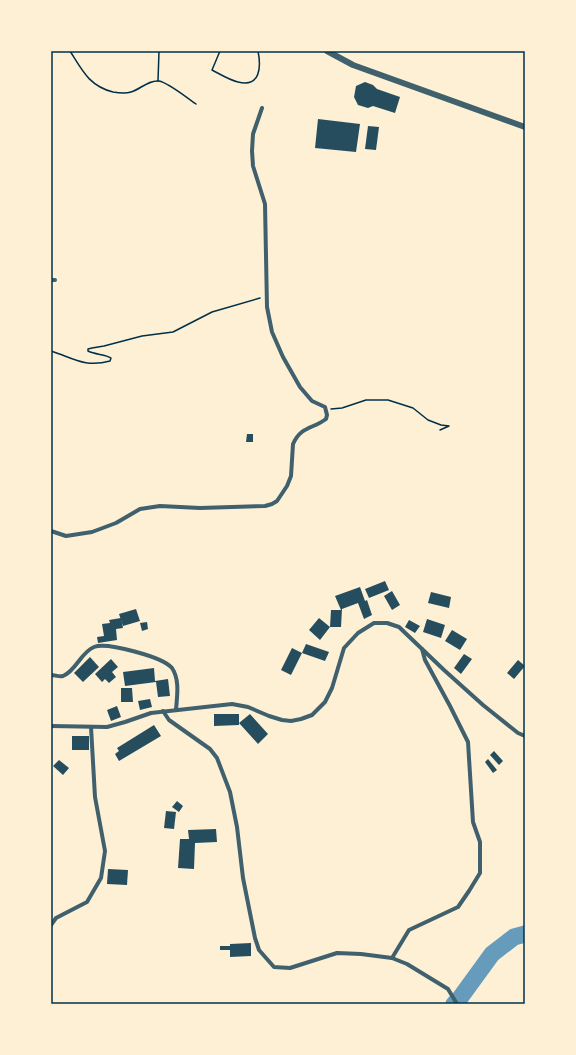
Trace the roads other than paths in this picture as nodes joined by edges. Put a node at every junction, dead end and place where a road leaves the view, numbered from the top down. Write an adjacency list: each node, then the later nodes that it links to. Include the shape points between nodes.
1 (327, 51): 3 (street, via 353,65)
2 (262, 108): 4 (street, via 253,134 252,151 253,166 265,204 268,307 272,332 300,387 312,401 326,409 326,419 303,431 295,439 291,476 278,501 272,504 200,508 160,506 140,510 92,532 66,536)
3 (525, 127)
4 (51, 531)
5 (422, 649): 7 (street, via 398,627 387,623 374,623 358,633 344,648 325,702 312,715 302,719 282,720 248,707 232,704); 11 (street, via 484,705); 13 (street, via 425,660 468,742 473,822 480,842 480,874 458,907 409,930)
6 (51, 675): 7 (street, via 63,676 95,646 143,654 171,667 178,689)
7 (176, 710): 8 (street)
8 (163, 711): 10 (street, via 107,727); 13 (street, via 170,720 218,758 230,792 255,938 259,950 274,967 290,968 337,953)
9 (51, 726): 10 (street)
10 (91, 727): 12 (street, via 94,797 105,851 101,878 87,902 56,918)
11 (525, 736)
12 (51, 925)
13 (392, 958): 14 (street, via 407,964 448,989)
14 (457, 1004)

